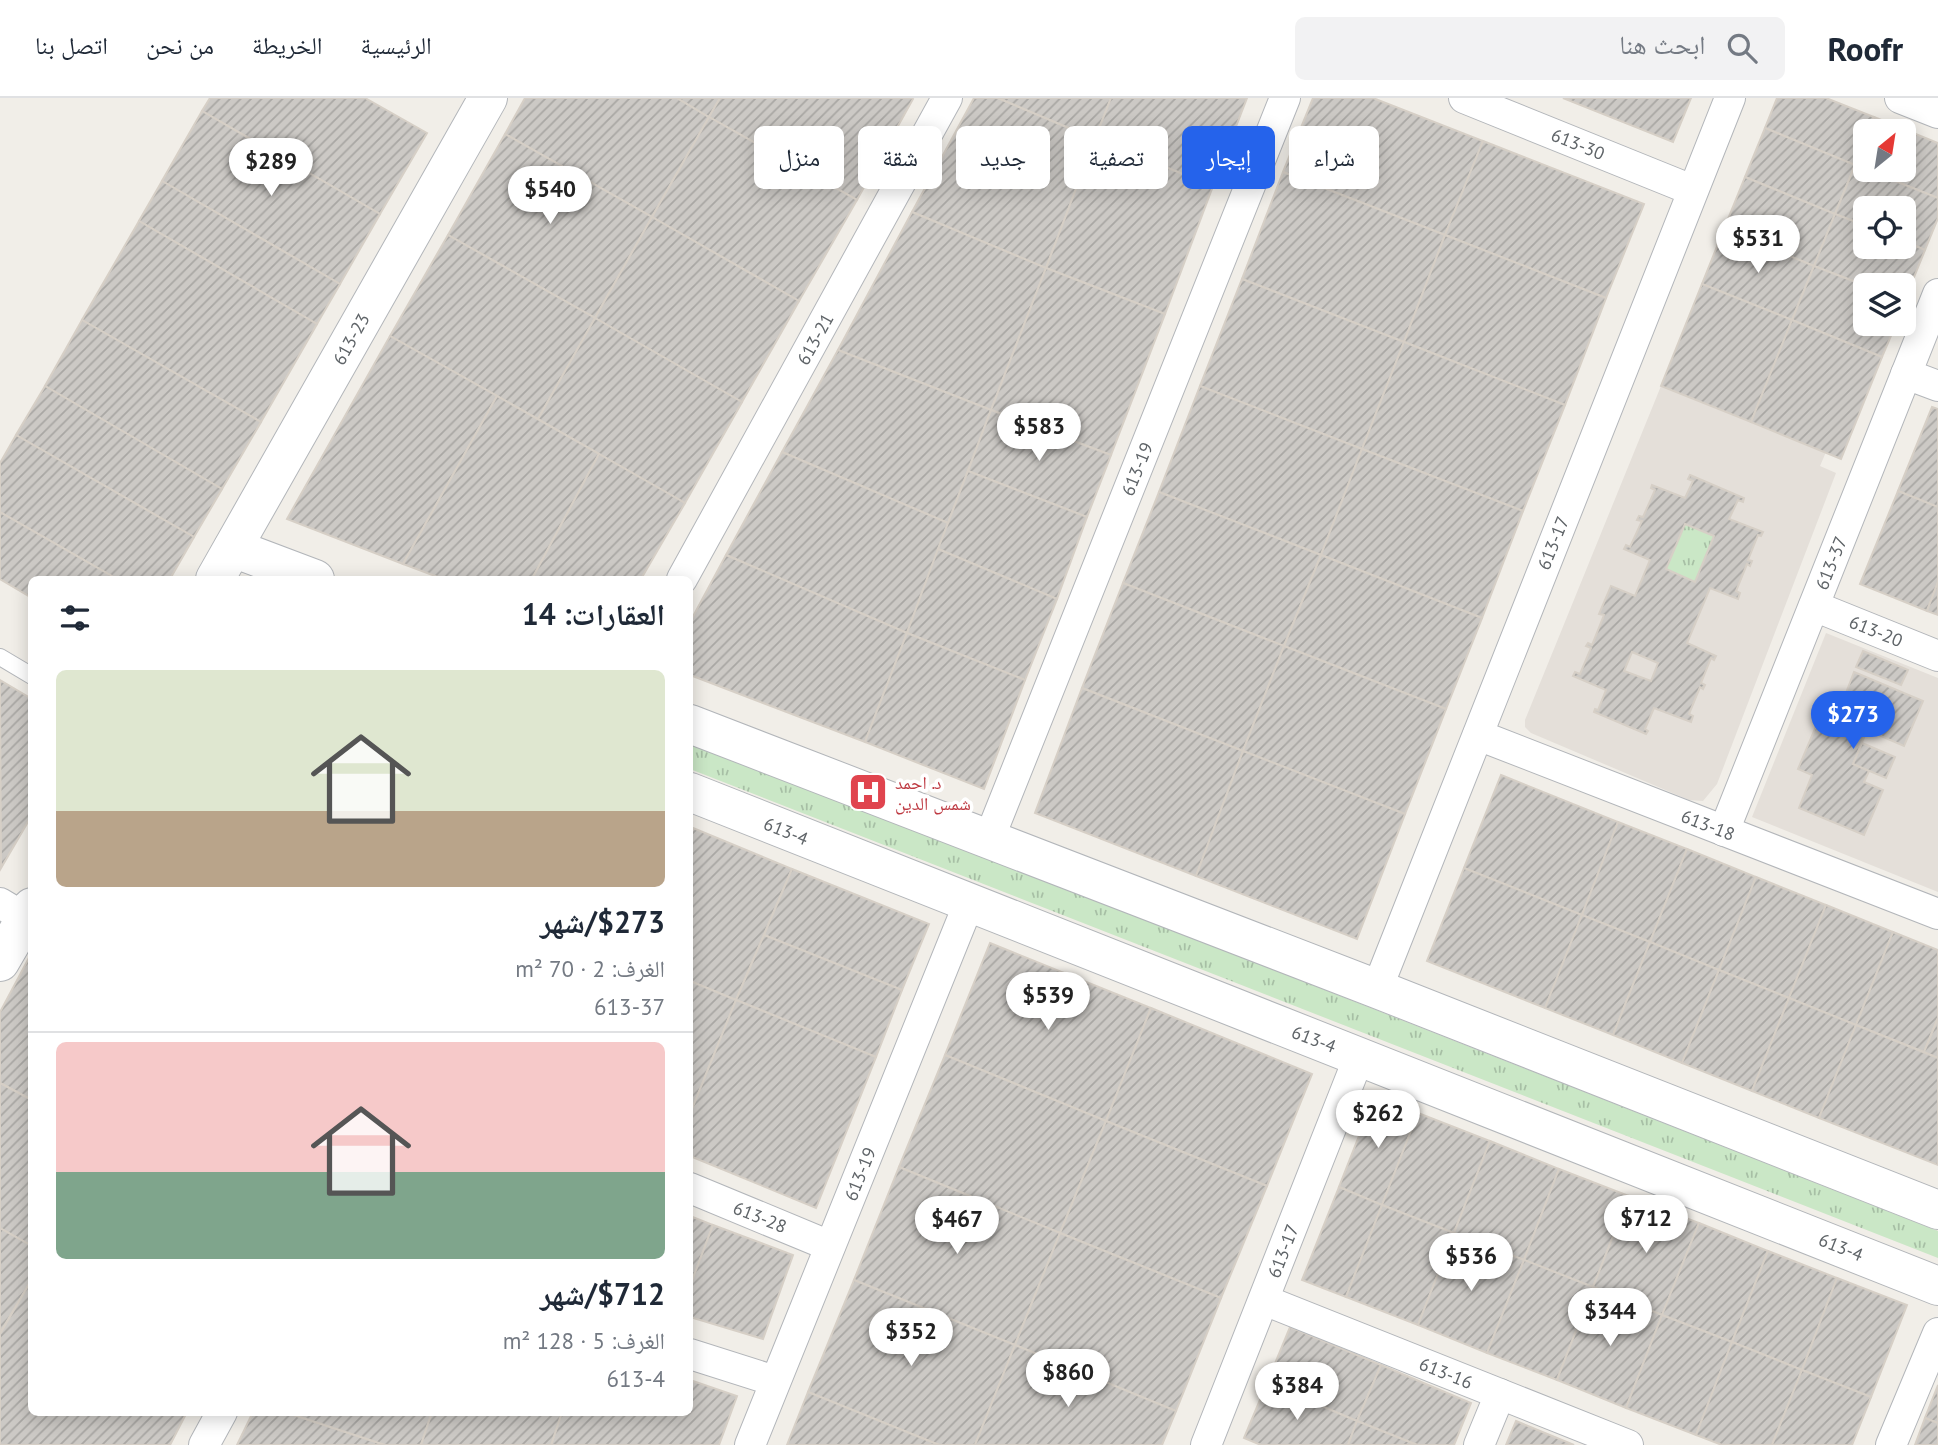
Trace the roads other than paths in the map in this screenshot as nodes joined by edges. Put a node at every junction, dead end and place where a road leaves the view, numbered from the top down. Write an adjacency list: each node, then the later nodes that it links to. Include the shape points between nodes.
1 (488, 98): 12 (street, 613-23)
2 (947, 98): 14 (street, 613-21)
3 (1286, 98): 23 (street, 613-19)
4 (1464, 98): 8 (street, 613-30)
5 (1730, 98): 8 (street, 613-17)
6 (1900, 98): 7 (street)
7 (1938, 113)
8 (1692, 190): 20 (street, 613-17)
9 (1938, 294): 10 (street, 613-37)
10 (1906, 374): 11 (street); 15 (street, 613-37)
11 (1938, 386)
12 (224, 563): 13 (street)
13 (298, 576)
14 (684, 576)
15 (1814, 606): 16 (street, 613-20); 22 (street, 613-37)
16 (1938, 656)
17 (0, 657): 18 (lane)
18 (28, 674)
19 (693, 725): 23 (street)
20 (1478, 735): 22 (street, 613-18); 28 (street, 613-17)
21 (693, 793): 24 (street, 613-4)
22 (1724, 831): 26 (street, 613-18)
23 (989, 839): 28 (street)
24 (970, 903): 29 (street, 613-4); 32 (street, 613-19)
25 (19, 909): 27 (street)
26 (1938, 914)
27 (0, 962)
28 (1377, 989): 31 (street)
29 (1359, 1057): 33 (street, 613-4); 34 (street, 613-17)
30 (693, 1189): 32 (street, 613-28)
31 (1938, 1210)
32 (830, 1246): 37 (street, 613-19)
33 (1938, 1286)
34 (1264, 1300): 38 (street, 613-16); 42 (street, 613-17)
35 (1938, 1333): 45 (street)
36 (693, 1355): 37 (street)
37 (775, 1381): 41 (street, 613-19)
38 (1500, 1394): 43 (street); 44 (street, 613-16)
39 (220, 1416): 40 (street)
40 (204, 1445)
41 (750, 1445)
42 (1206, 1445)
43 (1479, 1445)
44 (1628, 1445)
45 (1891, 1445)

